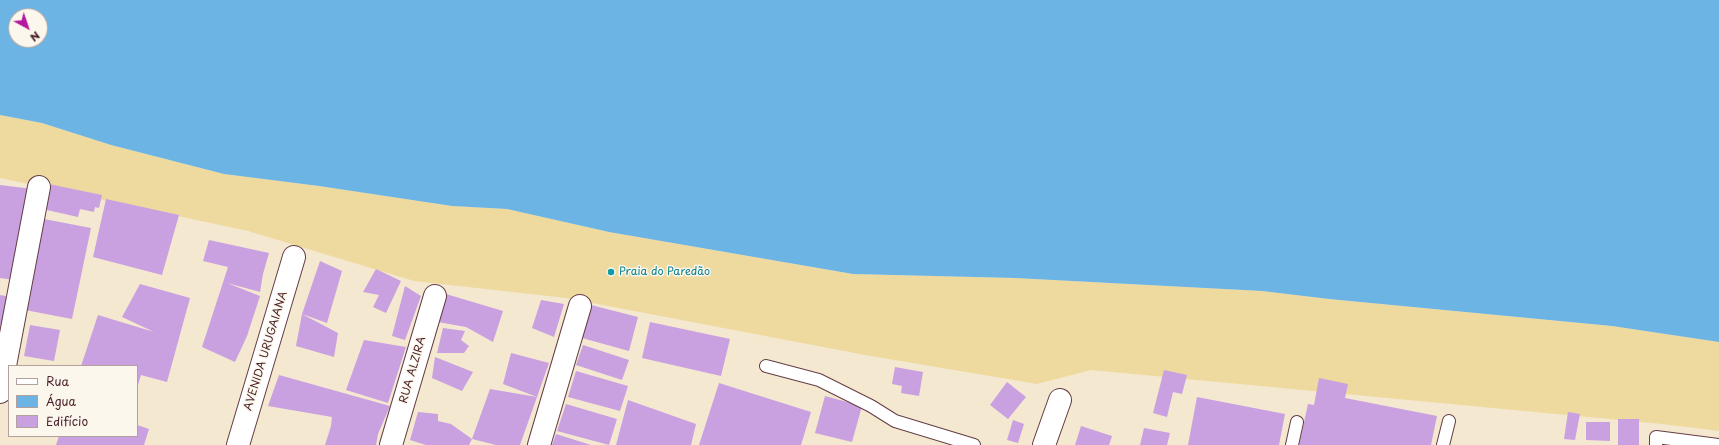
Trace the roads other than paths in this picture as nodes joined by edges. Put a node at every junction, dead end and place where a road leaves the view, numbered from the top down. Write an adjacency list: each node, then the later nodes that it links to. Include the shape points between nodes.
1 (39, 187): 6 (street)
2 (294, 257): 10 (street, AVENIDA URUGAIANA)
3 (435, 296): 11 (street, RUA ALZIRA)
4 (580, 306): 12 (street)
5 (766, 366): 13 (lane, via 819,380 895,421)
6 (0, 392)
7 (1060, 400): 14 (street)
8 (1297, 422): 15 (lane)
9 (1449, 422): 16 (lane)
10 (238, 445)
11 (391, 445)
12 (539, 445)
13 (974, 445)
14 (1044, 445)
15 (1292, 445)
16 (1443, 445)
17 (1656, 445): 18 (lane, via 1656,437)
18 (1719, 445)

